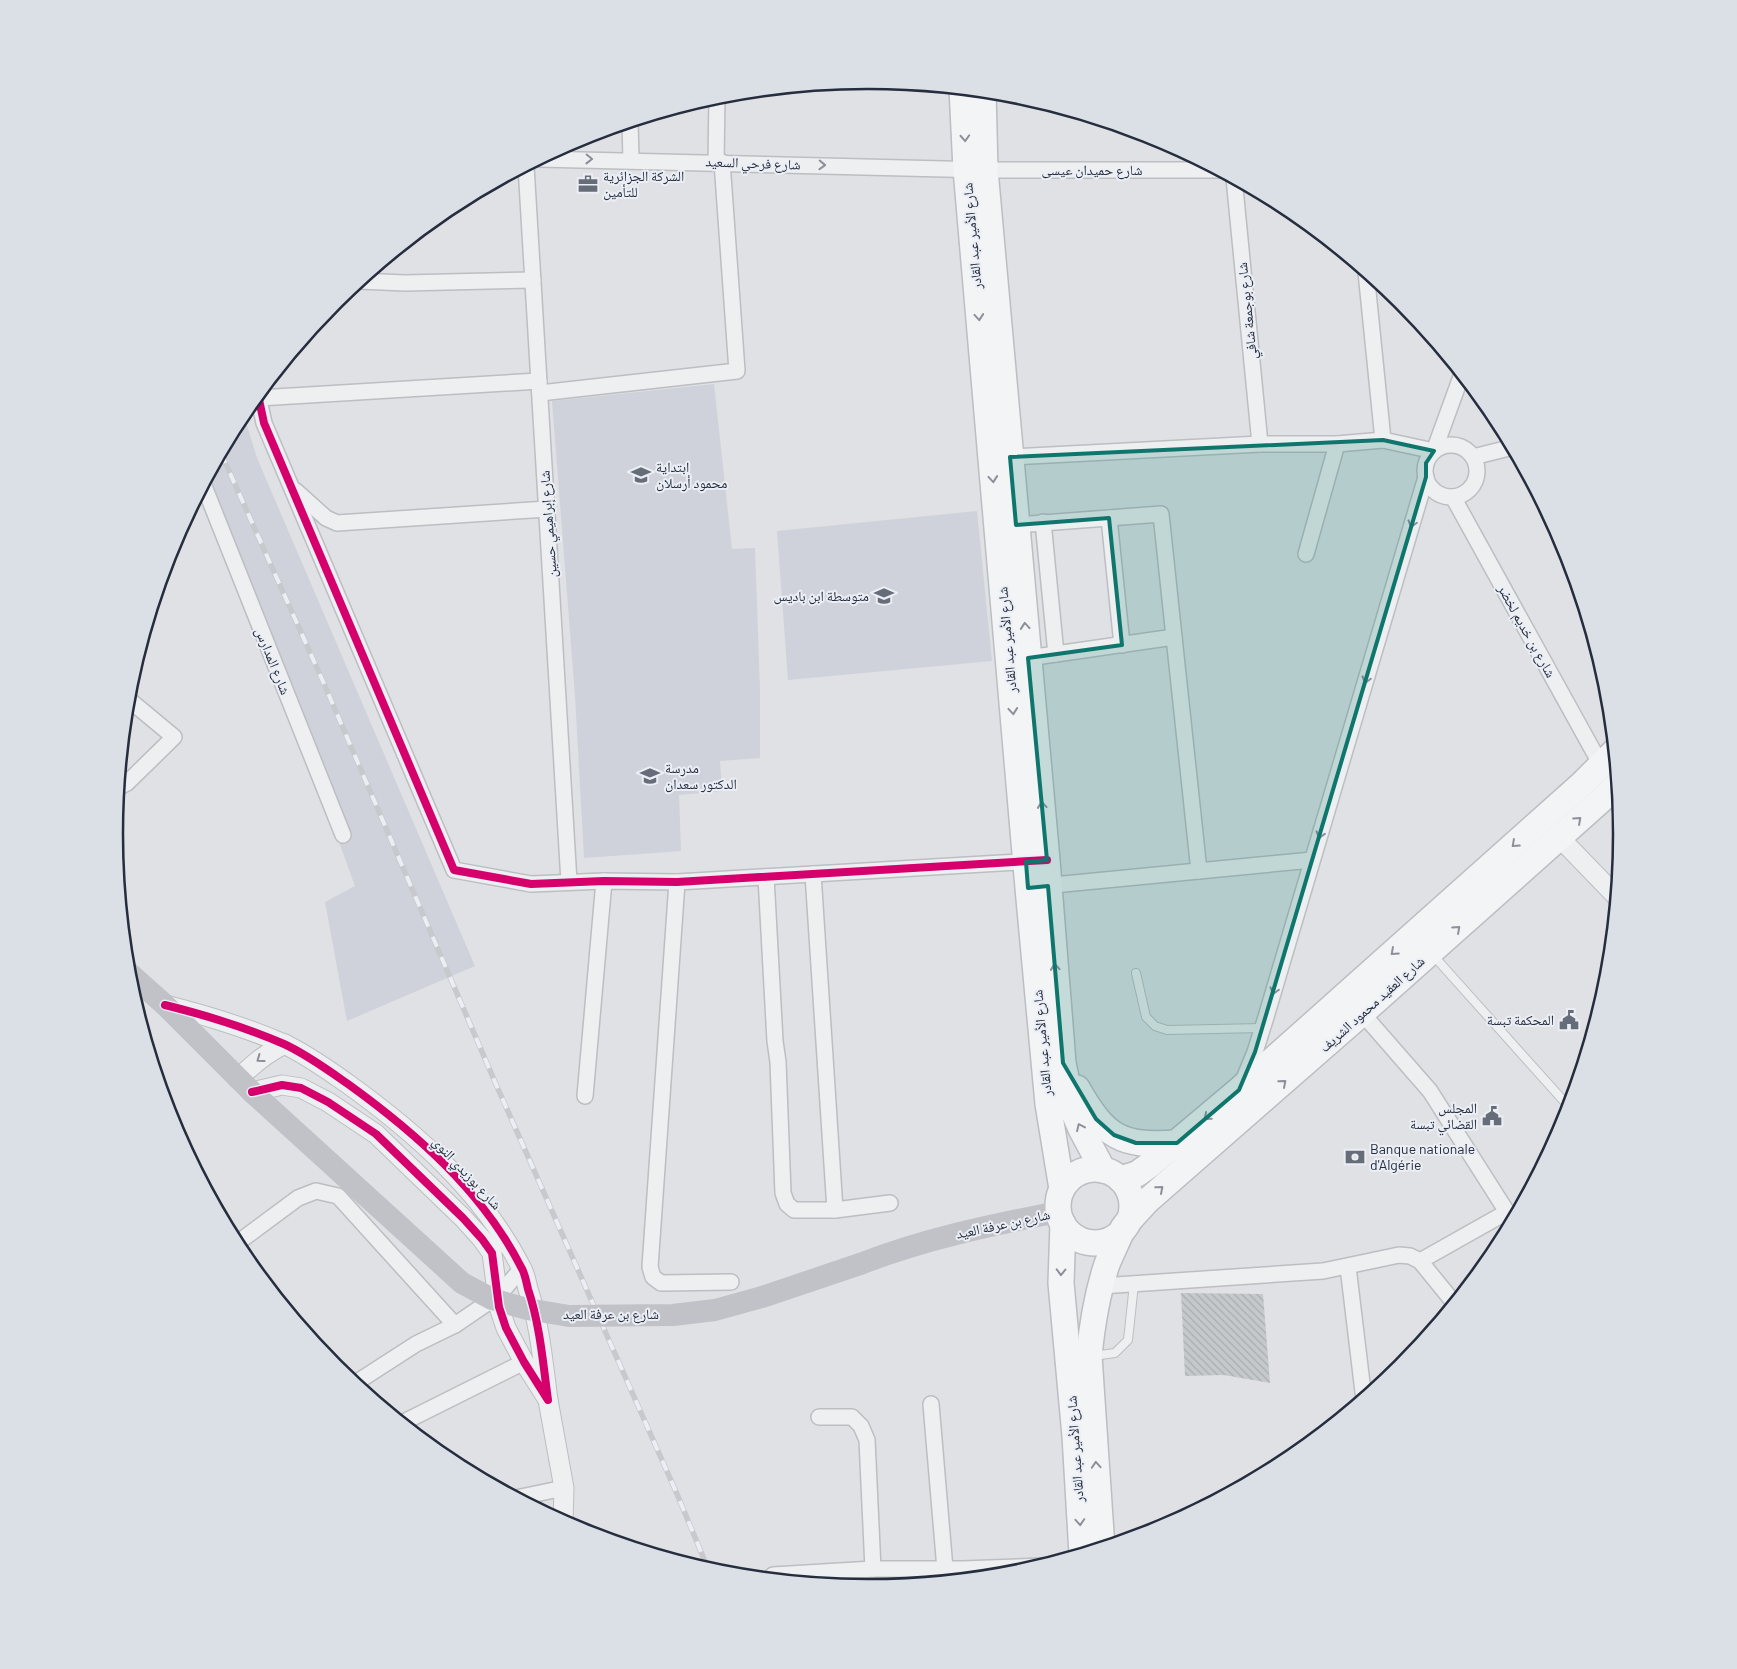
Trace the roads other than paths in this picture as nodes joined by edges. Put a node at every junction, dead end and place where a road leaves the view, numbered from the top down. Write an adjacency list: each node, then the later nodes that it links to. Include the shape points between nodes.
1 (963, 95): 8 (main road, شارع الأمير عبد القادر, one-way to 8)
2 (982, 98): 8 (main road, شارع الأمير عبد القادر)
3 (717, 104): 7 (street)
4 (630, 128): 6 (street)
5 (556, 158): 6 (street, شارع فرحي السعيد, one-way to 6)
6 (631, 160): 7 (street, شارع فرحي السعيد)
7 (719, 162): 8 (street, شارع فرحي السعيد, one-way to 8); 16 (street, via 736,371)
8 (976, 169): 9 (street, شارع حميدان عيسى); 24 (main road, شارع الأمير عبد القادر); 46 (main road, شارع الأمير عبد القادر, one-way to 46)
9 (1205, 170)
10 (526, 173): 12 (street, شارع إبراهيمي حسين)
11 (1235, 186): 20 (street, شارع بوجمعة شافي)
12 (533, 280): 14 (street); 16 (street, شارع إبراهيمي حسين)
13 (1367, 280): 19 (street)
14 (369, 281)
15 (1460, 381): 23 (street)
16 (539, 387): 17 (street); 30 (street, شارع إبراهيمي حسين)
17 (265, 397)
18 (260, 404): 27 (street, via 264,423)
19 (1383, 440): 21 (street); 23 (street)
20 (1260, 444): 21 (street); 24 (street)
21 (1337, 444): 34 (street)
22 (1506, 449): 25 (street)
23 (1434, 451): 25 (street, via 1442,446 1460,446); 26 (street, via 1426,463)
24 (1010, 456): 33 (main road, شارع الأمير عبد القادر)
25 (1473, 457): 29 (street, via 1477,466 1474,483 1462,495)
26 (1426, 477): 29 (street, via 1428,484 1439,494); 45 (street, one-way to 45)
27 (291, 487): 30 (street, via 326,518 337,523); 51 (street, via 454,870 532,884)
28 (207, 493): 43 (street, شارع المدارس)
29 (1453, 497): 40 (street, شارع بن خديم لخضر)
30 (547, 510): 51 (street, شارع إبراهيمي حسين)
31 (1109, 518): 32 (street); 35 (street, via 1161,514); 36 (street)
32 (1044, 522): 33 (street); 37 (street)
33 (1016, 524): 38 (main road, شارع الأمير عبد القادر, one-way to 33)
34 (1306, 554)
35 (1174, 638): 36 (street); 47 (street)
36 (1122, 645): 37 (street)
37 (1056, 654): 38 (street)
38 (1028, 658): 46 (main road, شارع الأمير عبد القادر, one-way to 38)
39 (135, 704): 41 (street, via 174,738)
40 (1608, 758): 64 (main road, شارع العقيد محمود الشريف, one-way to 64)
41 (124, 784)
42 (1613, 788): 44 (main road, شارع العقيد محمود الشريف, one-way to 42)
43 (343, 836)
44 (1559, 837): 54 (street); 55 (main road, شارع العقيد محمود الشريف, one-way to 44)
45 (1312, 860): 47 (street); 60 (street, one-way to 60)
46 (1036, 861): 48 (street); 53 (main road, شارع الأمير عبد القادر)
47 (1199, 871): 53 (street)
48 (813, 874): 49 (street); 71 (street)
49 (766, 876): 52 (street); 71 (street, via 783,1193 787,1204 794,1210)
50 (604, 881): 51 (street); 52 (street); 65 (street)
51 (570, 882)
52 (677, 882): 79 (street, via 650,1267 653,1277 661,1283)
53 (1038, 887): 62 (main road, شارع الأمير عبد القادر, one-way to 53); 70 (main road, شارع الأمير عبد القادر, via 1048,1104)
54 (1612, 892)
55 (1430, 952): 59 (main road, شارع العقيد محمود الشريف); 66 (lane)
56 (1136, 972): 60 (lane, via 1146,1016 1155,1026 1167,1030)
57 (137, 980): 58 (main road, شارع بن عرفة العيد)
58 (165, 1005): 61 (street, شارع بوزيدي النوي, via 214,1017); 63 (main road, شارع بن عرفة العيد)
59 (1362, 1013): 72 (street, via 1430,1091); 74 (main road, شارع العقيد محمود الشريف, one-way to 59, via 1147,1201)
60 (1262, 1028): 64 (street)
61 (285, 1044): 63 (street, one-way to 63, via 254,1063); 78 (street, شارع بوزيدي النوي, via 373,1102 421,1143 469,1190 492,1219)
62 (1063, 1063): 67 (main road, via 1096,1119 1114,1135 1136,1144); 68 (main road, شارع الأمير عبد القادر, one-way to 62, via 1081,1129 1073,1111)
63 (245, 1085): 70 (main road, شارع بن عرفة العيد, bridge, via 462,1283 492,1299 569,1316 673,1315 715,1310 920,1243); 82 (street, شارع بوزيدي النوي, via 301,1088 376,1134 482,1239 492,1254)
64 (1239, 1090): 67 (main road, شارع العقيد محمود الشريف, one-way to 67)
65 (585, 1096)
66 (1564, 1102)
67 (1177, 1143): 68 (main road, شارع العقيد محمود الشريف, via 1137,1174)
68 (1112, 1174): 70 (main road, via 1091,1169 1079,1172 1069,1179); 74 (main road, via 1124,1183 1130,1194 1130,1218)
69 (890, 1203): 71 (street)
70 (1061, 1208): 74 (main road, via 1070,1233 1080,1240 1104,1242 1115,1237); 97 (main road, شارع الأمير عبد القادر, one-way to 97, via 1061,1283)
71 (835, 1210)
72 (1510, 1214)
73 (1508, 1216): 76 (street)
74 (1124, 1226): 81 (main road, شارع الأمير عبد القادر)
75 (242, 1239): 84 (street, via 298,1198 316,1191 338,1196)
76 (1420, 1261): 77 (street, via 1400,1255); 83 (street)
77 (1348, 1267): 80 (street, via 1279,1275); 88 (street)
78 (522, 1268): 82 (street); 89 (street, شارع بوزيدي النوي, via 537,1316)
79 (731, 1282)
80 (1134, 1284): 81 (street); 85 (lane, via 1128,1340 1115,1353)
81 (1101, 1286): 85 (main road, شارع الأمير عبد القادر)
82 (499, 1295): 84 (street); 86 (street, شارع بوزيدي النوي, via 506,1328)
83 (1451, 1299)
84 (455, 1325): 87 (street, via 416,1344)
85 (1089, 1356): 96 (main road, شارع الأمير عبد القادر, one-way to 85)
86 (524, 1362): 89 (street, شارع بوزيدي النوي); 92 (street)
87 (360, 1380)
88 (1363, 1392)
89 (548, 1400): 93 (street, شارع بوزيدي النوي)
90 (931, 1404): 99 (street)
91 (819, 1417): 98 (street, via 852,1417 861,1426 867,1440)
92 (408, 1420)
93 (564, 1488): 94 (street); 95 (street, شارع بوزيدي النوي)
94 (526, 1496)
95 (563, 1514)
96 (1102, 1543)
97 (1082, 1549)
98 (873, 1569): 99 (street); 101 (street)
99 (944, 1569): 100 (street)
100 (961, 1574)
101 (783, 1575)

